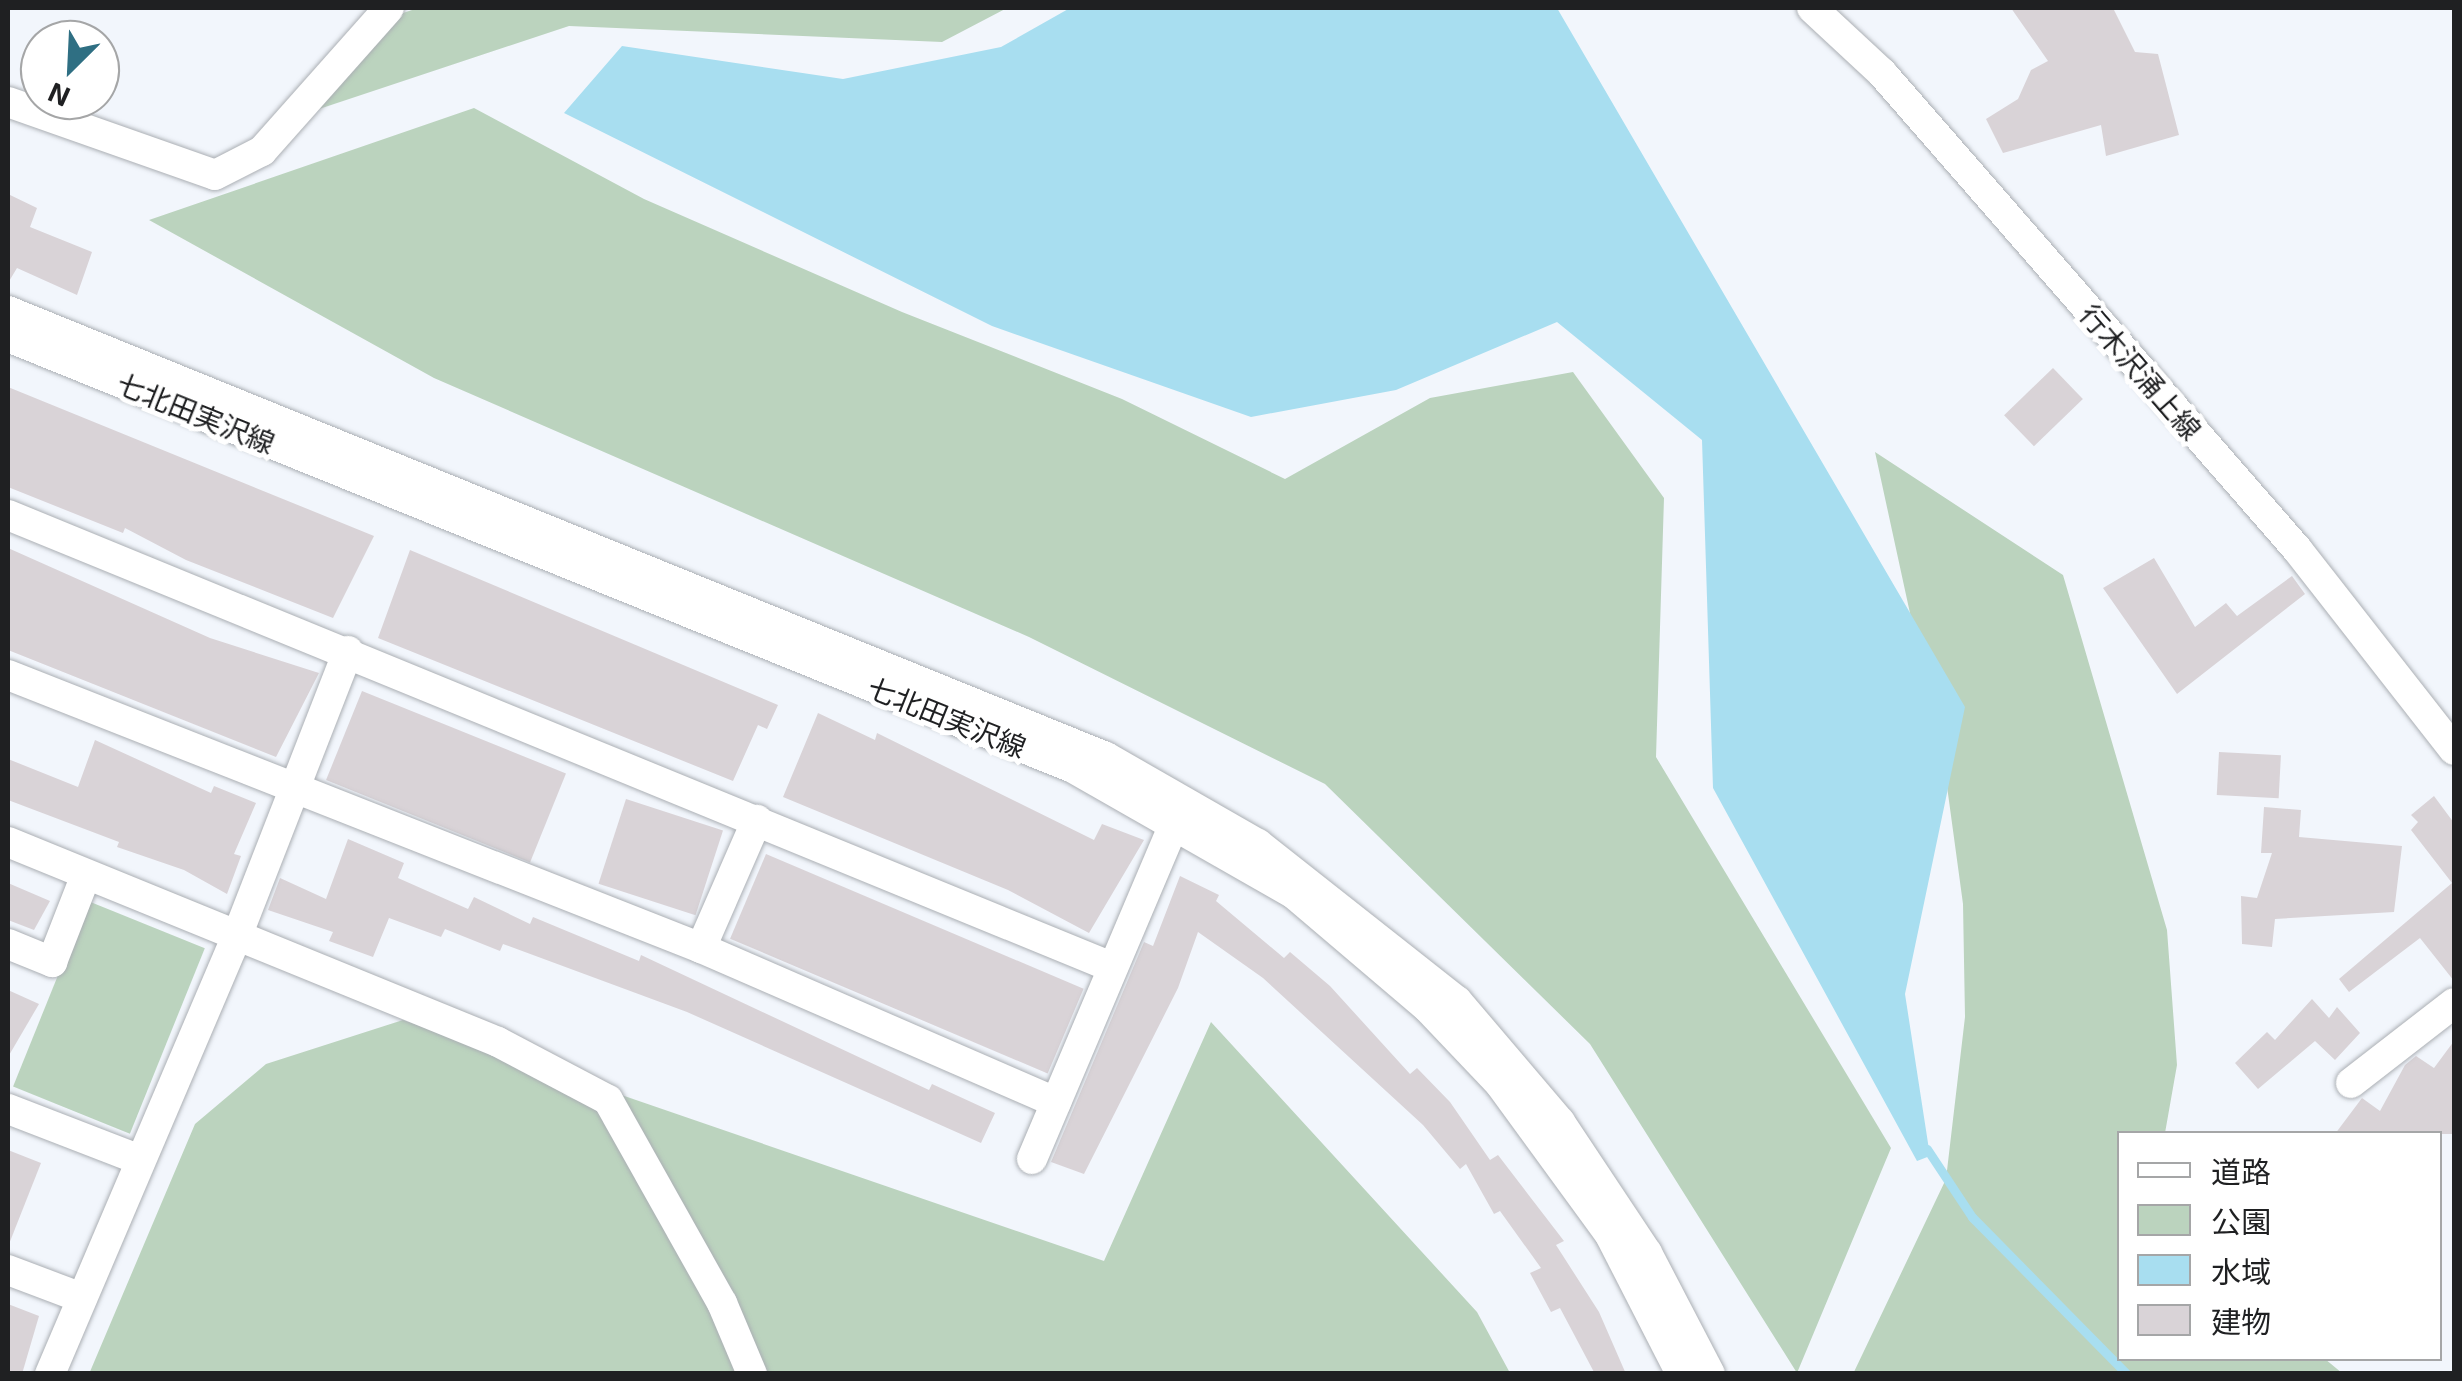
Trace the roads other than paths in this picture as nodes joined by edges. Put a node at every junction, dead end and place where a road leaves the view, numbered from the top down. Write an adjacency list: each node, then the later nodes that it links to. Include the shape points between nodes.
1 (389, 8): 3 (street, via 262,151 216,175)
2 (1812, 8): 9 (street, 行木沢涌上線, via 1882,74 2298,549)
3 (8, 102)
4 (8, 311): 11 (street, via 999,712)
5 (8, 337): 11 (street, 七北田実沢線)
6 (8, 515): 7 (street)
7 (348, 651): 10 (street); 12 (street)
8 (8, 675): 10 (street)
9 (2454, 750)
10 (293, 788): 15 (street); 17 (street)
11 (1179, 812): 18 (street); 29 (street, 七北田実沢線, via 1294,894 1428,1006 1488,1071 1610,1236); 30 (street, via 1328,894 1457,1001 1560,1122 1647,1253)
12 (757, 820): 17 (street); 18 (street)
13 (8, 842): 14 (street)
14 (86, 875): 15 (street); 16 (street, via 52,962)
15 (236, 936): 23 (street); 28 (street, via 498,1042 608,1100 722,1302)
16 (8, 944)
17 (702, 948): 21 (street)
18 (1112, 968): 21 (street)
19 (2454, 1003): 20 (street)
20 (2350, 1083)
21 (1056, 1102): 24 (street)
22 (8, 1109): 23 (street)
23 (140, 1160): 26 (street)
24 (1032, 1160)
25 (8, 1270): 26 (street)
26 (82, 1298): 27 (street)
27 (50, 1374)
28 (752, 1374)
29 (1681, 1374)
30 (1710, 1374)

